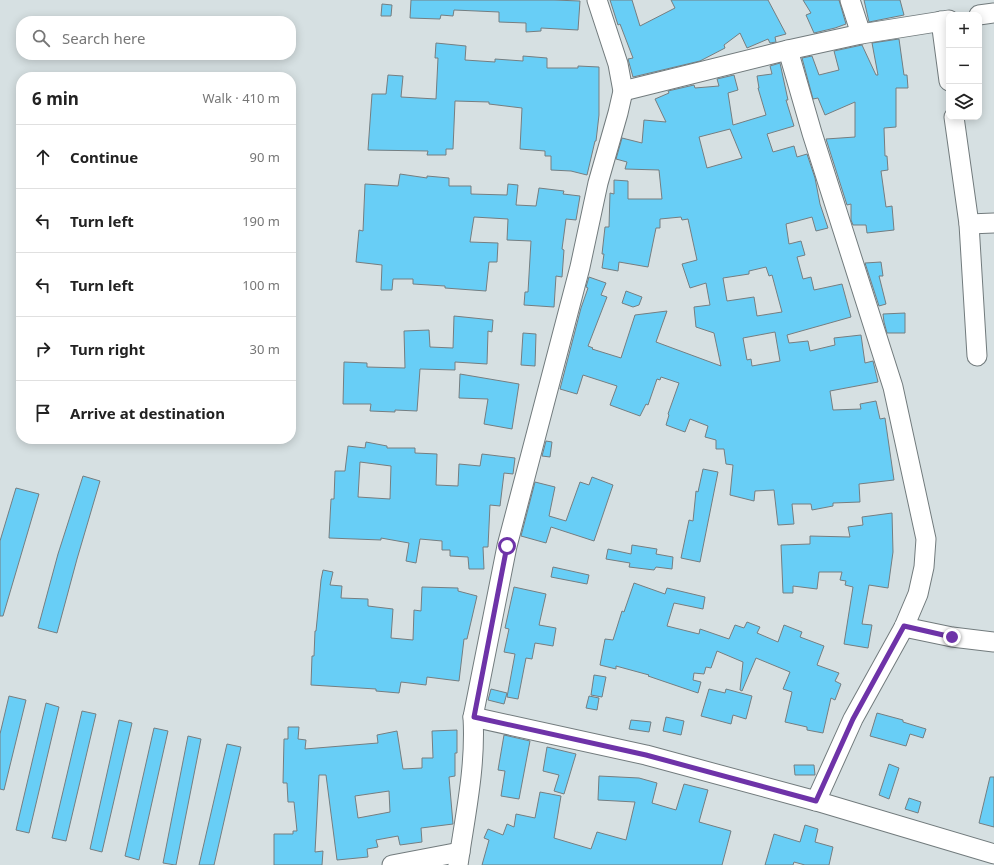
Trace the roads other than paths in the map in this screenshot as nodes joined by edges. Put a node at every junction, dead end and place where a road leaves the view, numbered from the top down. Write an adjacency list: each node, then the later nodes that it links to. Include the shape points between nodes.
1 (597, 0): 9 (street, via 618,64)
2 (850, 0): 6 (street)
3 (994, 13): 4 (street)
4 (982, 15)
5 (945, 21): 6 (street); 7 (street)
6 (861, 34): 8 (street)
7 (947, 48)
8 (788, 50): 9 (street); 14 (street, via 893,387 926,539 924,567 918,594)
9 (623, 91): 16 (street, via 507,546)
10 (954, 120): 12 (street)
11 (994, 223): 12 (street)
12 (969, 224): 13 (street)
13 (977, 356)
14 (904, 626): 15 (street, via 952,637); 17 (street, via 853,719)
15 (994, 642)
16 (474, 717): 17 (street, via 646,755); 19 (street, via 474,763)
17 (816, 801): 18 (street)
18 (994, 854)
19 (459, 859): 20 (street)
20 (392, 865)

